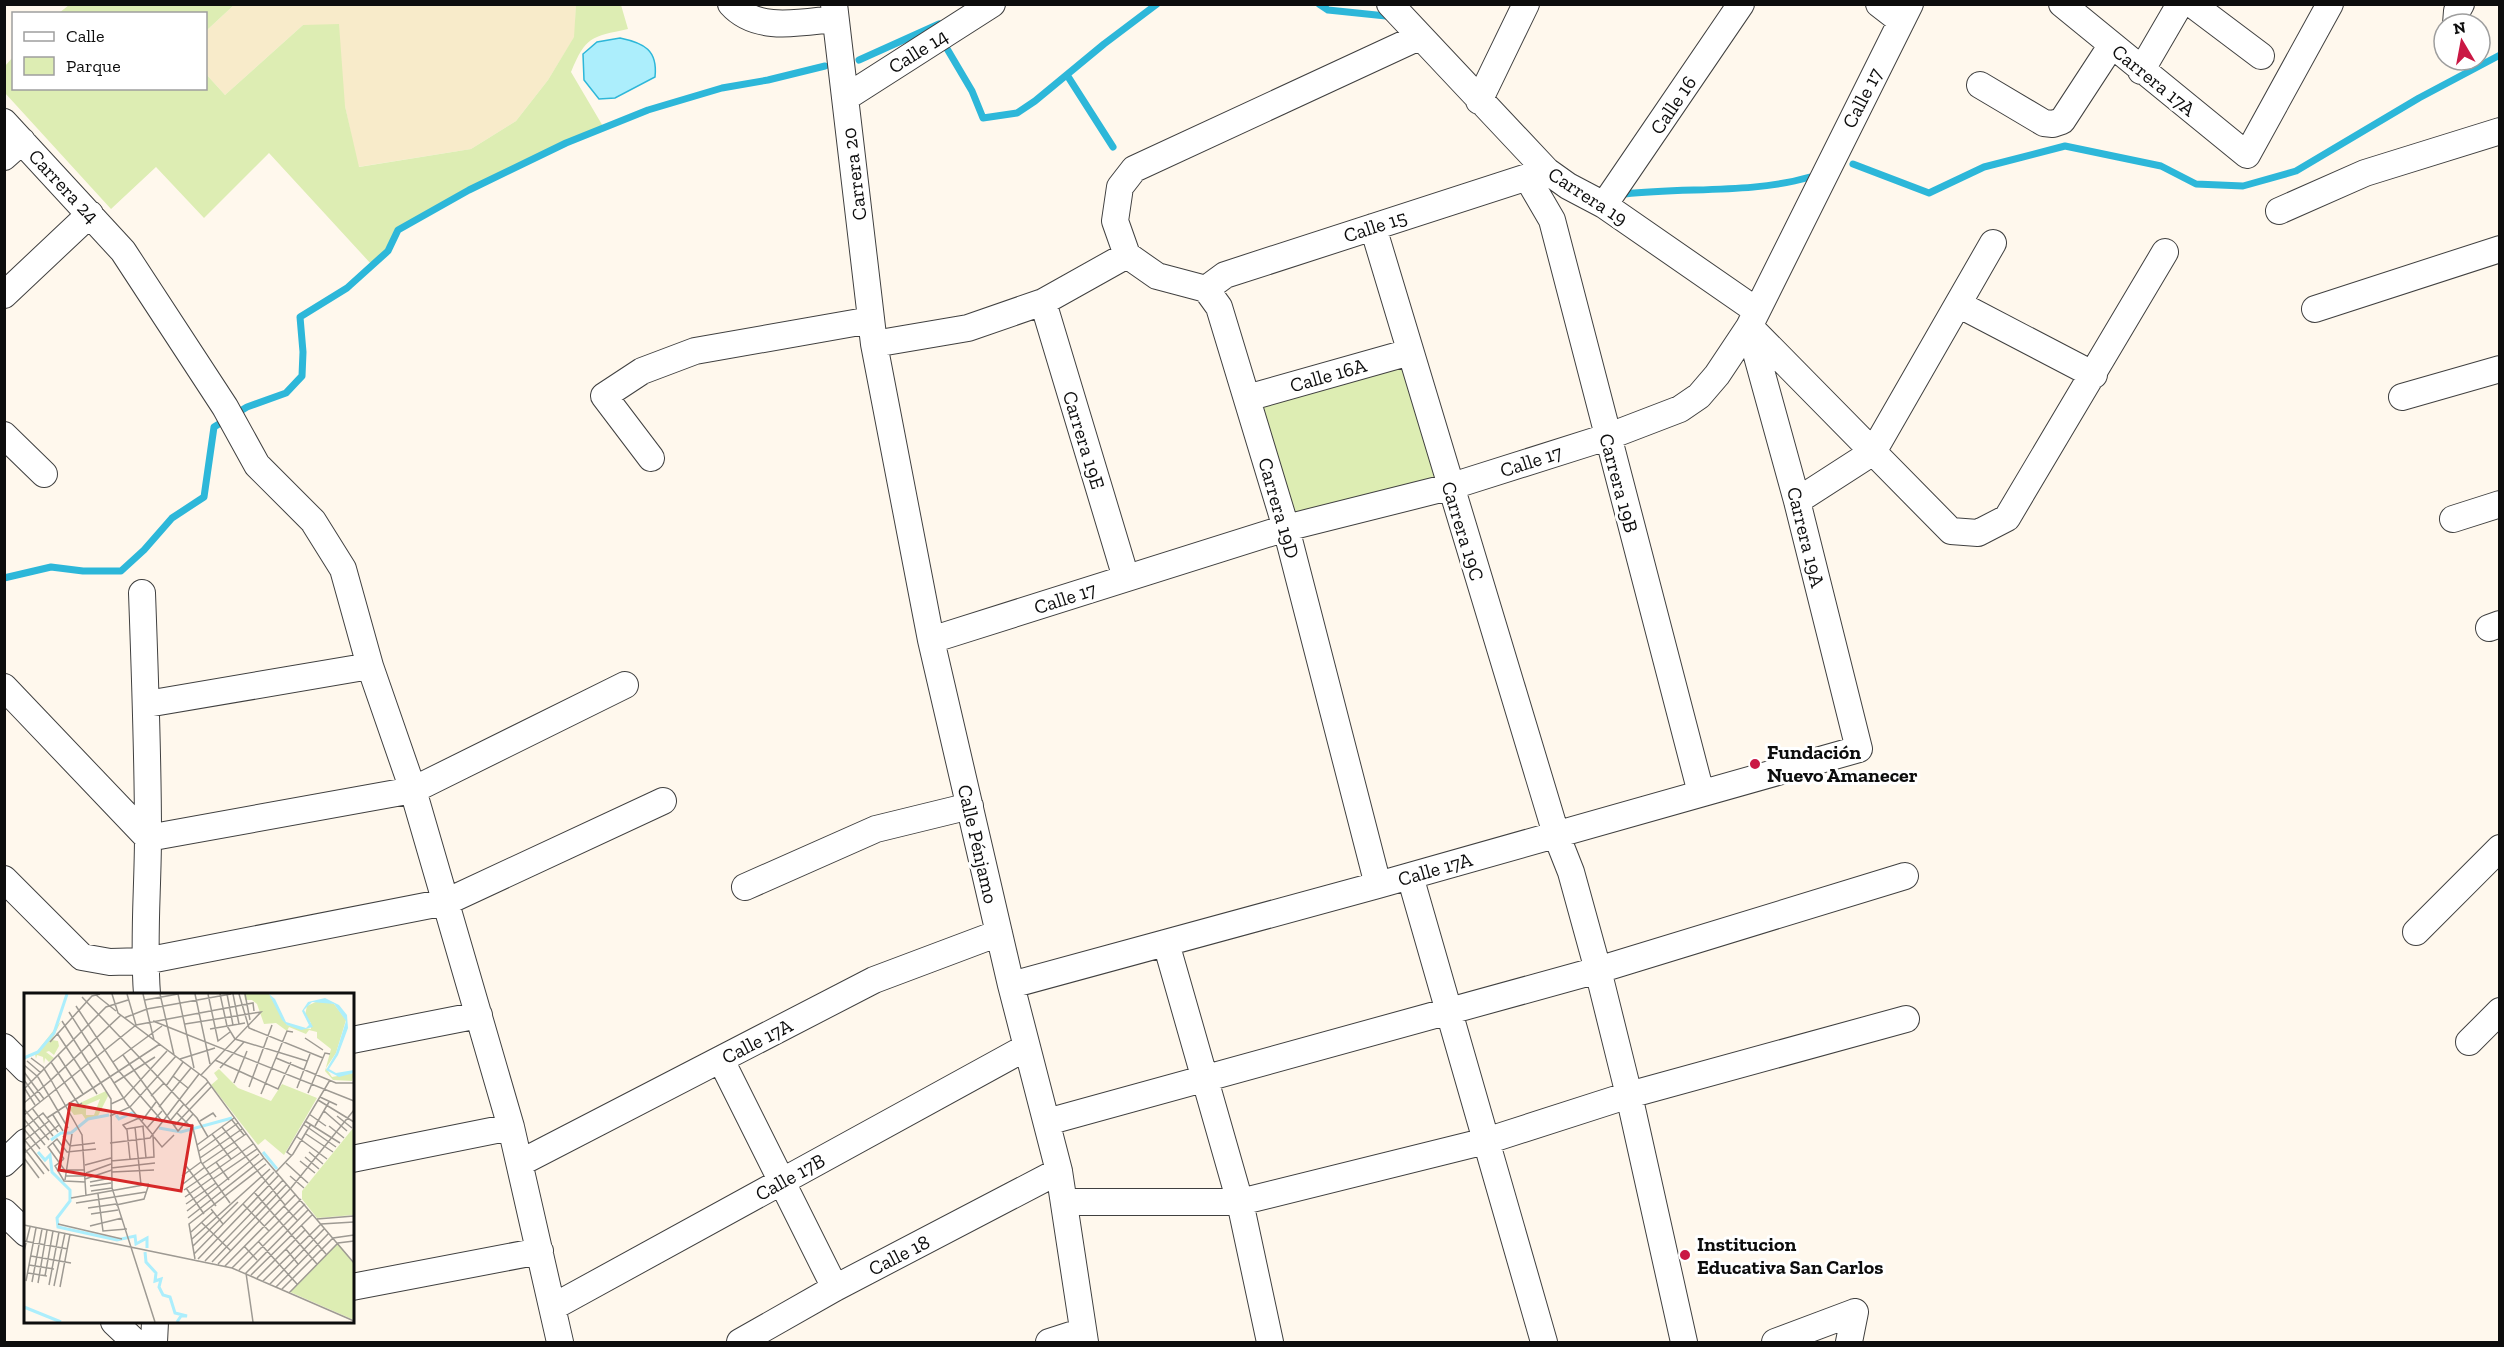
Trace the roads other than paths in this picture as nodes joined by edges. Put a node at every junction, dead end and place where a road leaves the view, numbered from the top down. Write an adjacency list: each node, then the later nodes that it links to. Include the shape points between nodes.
1 (731, 4): 11 (street, via 752,18 771,24)
2 (992, 4): 18 (street, Calle 14)
3 (1390, 4): 13 (street, Carrera 19)
4 (1526, 4): 19 (street)
5 (1742, 4): 24 (street, Calle 16)
6 (1879, 4): 12 (street)
7 (2062, 4): 14 (street, Carrera 17A)
8 (2180, 4): 16 (street)
9 (2192, 4): 15 (street)
10 (2330, 4): 16 (street, Carrera 17A, via 2247,155)
11 (834, 12): 18 (street, Carrera 20)
12 (1905, 13): 37 (street, Calle 17)
13 (1419, 37): 19 (street, Carrera 19); 31 (street, via 1134,169 1119,187 1115,220)
14 (2111, 46): 16 (street, Carrera 17A); 17 (street, via 2062,121 2053,124 2044,123)
15 (2261, 56)
16 (2141, 71)
17 (1980, 85)
18 (845, 98): 38 (street, Carrera 20)
19 (1479, 101): 23 (street, Carrera 19)
20 (4, 122): 22 (street, Carrera 24)
21 (2499, 131): 25 (street, via 2365,173)
22 (13, 149): 26 (street, Carrera 24)
23 (1537, 174): 24 (street, Carrera 19); 27 (street, Calle 15); 45 (street, Carrera 19B)
24 (1604, 206): 37 (street, Carrera 19)
25 (2279, 211)
26 (90, 214): 33 (street); 57 (street, Carrera 24, via 123,251 225,407 257,465 313,521 343,569)
27 (1373, 227): 32 (street, Calle 15, via 1225,275); 39 (street, Carrera 19C)
28 (1993, 243): 35 (street)
29 (2499, 249): 36 (street)
30 (2165, 252): 41 (street)
31 (1127, 255): 32 (street, via 1157,276); 34 (street)
32 (1206, 289): 43 (street, Carrera 19D, via 1219,307)
33 (4, 295)
34 (1043, 302): 38 (street, via 968,328); 54 (street, Carrera 19E)
35 (1958, 304): 41 (street); 46 (street)
36 (2315, 309)
37 (1753, 319): 45 (street, Calle 17, via 1699,396 1680,409); 46 (street, Carrera 19); 50 (street, Carrera 19A)
38 (873, 332): 47 (street, via 695,351 642,371 604,396); 56 (street, Calle Pénjamo)
39 (1410, 352): 43 (street, Calle 16A); 49 (street, Carrera 19C)
40 (2499, 369): 42 (street)
41 (2094, 375): 46 (street, Carrera 19, via 2007,518 1978,533 1951,531)
42 (2403, 397)
43 (1247, 398): 53 (street, Carrera 19D)
44 (4, 435): 48 (street)
45 (1607, 437): 49 (street, Calle 17); 63 (street, Carrera 19B)
46 (1873, 452): 50 (street)
47 (651, 458)
48 (44, 474)
49 (1449, 487): 53 (street, Calle 17); 66 (street, Carrera 19C)
50 (1797, 501): 61 (street, Carrera 19A)
51 (2499, 504): 52 (street)
52 (2453, 519)
53 (1286, 528): 54 (street, Calle 17); 72 (street, Carrera 19D)
54 (1126, 578): 56 (street, Calle 17)
55 (142, 593): 60 (street)
56 (932, 640): 65 (street, Calle Pénjamo)
57 (370, 666): 60 (street); 62 (street, Carrera 24)
58 (625, 685): 62 (street)
59 (4, 687): 67 (street)
60 (147, 704): 67 (street)
61 (1859, 749): 63 (street, Calle 17A)
62 (413, 790): 67 (street); 74 (street, Carrera 24)
63 (1701, 793): 66 (street, Calle 17A)
64 (663, 801): 74 (street)
65 (970, 806): 73 (street, via 876,829); 76 (street, Calle Pénjamo)
66 (1556, 834): 69 (street, Calle 17A); 79 (street, Carrera 19C, via 1571,872)
67 (148, 838): 78 (street)
68 (2499, 848): 75 (street)
69 (1410, 876): 72 (street, Calle 17A); 82 (street)
70 (1905, 876): 79 (street)
71 (4, 879): 78 (street, via 82,957)
72 (1378, 885): 77 (street, Calle 17A)
73 (745, 887)
74 (446, 902): 78 (street); 84 (street, Carrera 24)
75 (2416, 932)
76 (999, 933): 80 (street, Calle Pénjamo); 90 (street, Calle 17A, via 874,980)
77 (1166, 943): 80 (street, Calle 17A); 92 (street)
78 (145, 962): 81 (street)
79 (1598, 970): 82 (street); 93 (street, Carrera 19C)
80 (1011, 985): 89 (street, Calle Pénjamo)
81 (147, 993)
82 (1449, 1011): 92 (street); 96 (street)
83 (2499, 1011): 87 (street)
84 (479, 1015): 86 (street); 95 (street, Carrera 24)
85 (1906, 1019): 93 (street)
86 (354, 1040)
87 (2469, 1042)
88 (4, 1047): 91 (street)
89 (1027, 1047): 94 (street, Calle Pénjamo); 102 (street, Calle 17B)
90 (721, 1060): 100 (street, Calle 17A); 102 (street)
91 (24, 1067)
92 (1205, 1078): 94 (street); 104 (street)
93 (1629, 1095): 96 (street); 119 (street, Carrera 19C)
94 (1047, 1122): 101 (street, Calle Pénjamo)
95 (511, 1127): 98 (street); 100 (street, Carrera 24)
96 (1486, 1141): 104 (street); 118 (street)
97 (24, 1144): 99 (street)
98 (354, 1159)
99 (4, 1163)
100 (520, 1163): 107 (street, Carrera 24)
101 (1059, 1171): 103 (street, Calle Pénjamo); 109 (street, Calle 18)
102 (782, 1181): 109 (street); 110 (street, Calle 17B)
103 (1064, 1202): 104 (street); 112 (street, Calle Pénjamo)
104 (1240, 1202): 117 (street)
105 (4, 1212): 106 (street)
106 (24, 1231)
107 (540, 1251): 108 (street); 110 (street, Carrera 24)
108 (354, 1287)
109 (835, 1288): 115 (street, Calle 18)
110 (553, 1307): 114 (street, Carrera 24)
111 (115, 1323): 113 (street)
112 (1084, 1337): 116 (street)
113 (135, 1342)
114 (560, 1342)
115 (740, 1342)
116 (1048, 1342)
117 (1270, 1342)
118 (1544, 1342)
119 (1684, 1342)
120 (1775, 1342): 121 (street, via 1855,1312)
121 (1849, 1342)

